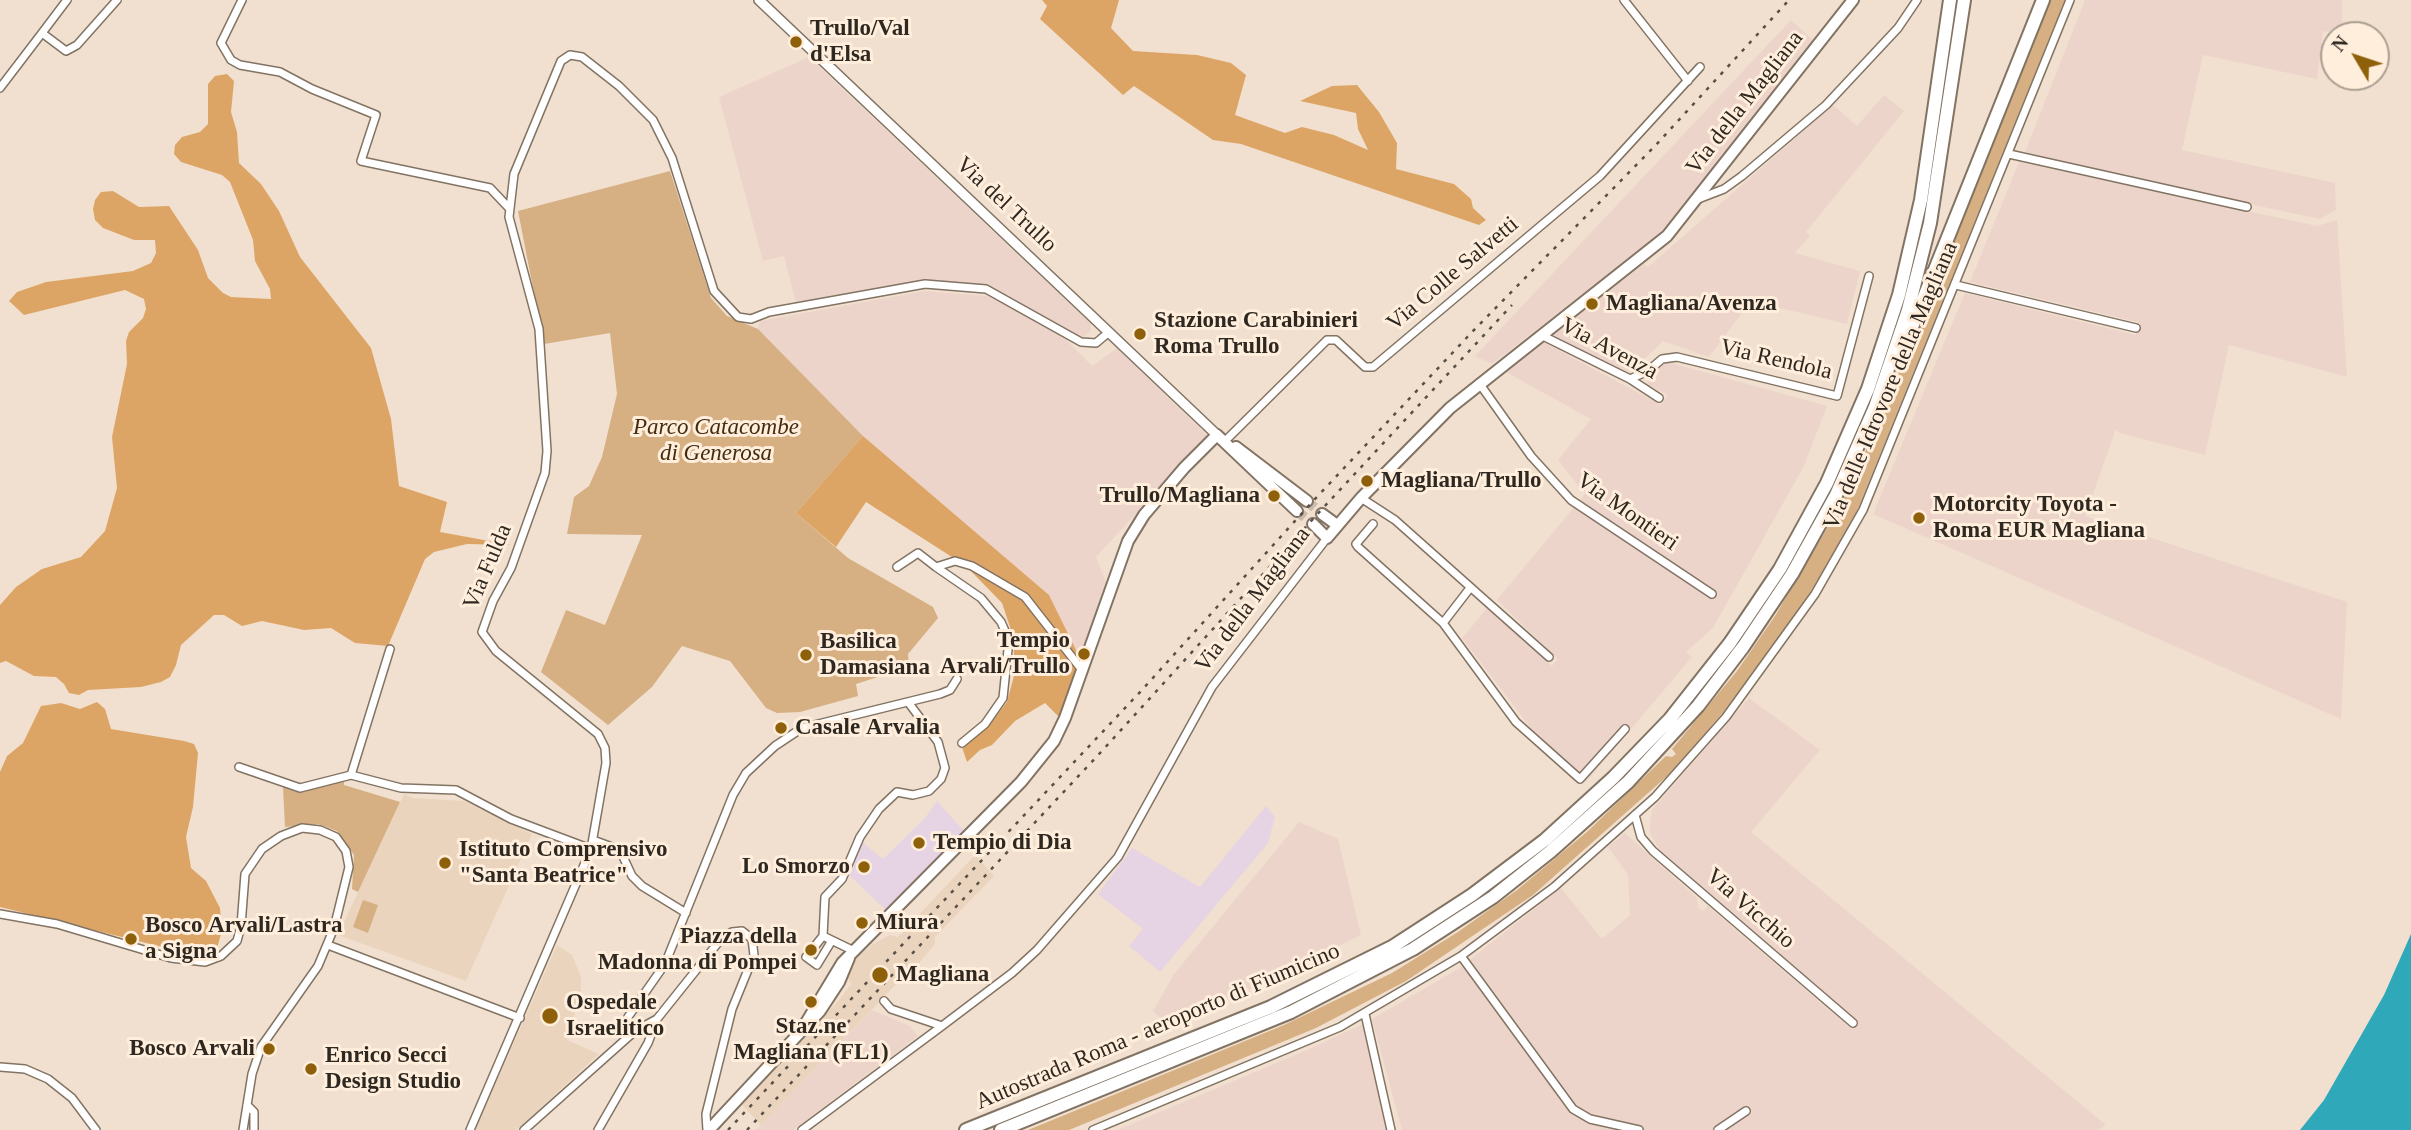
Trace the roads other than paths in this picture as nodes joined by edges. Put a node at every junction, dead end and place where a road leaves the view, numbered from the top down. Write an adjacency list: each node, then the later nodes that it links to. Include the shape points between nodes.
1 (66, 0): 12 (street)
2 (117, 0): 12 (street, via 70,50)
3 (242, 0): 19 (street, via 221,43 231,60 280,72 376,115 361,161 490,188)
4 (759, 0): 23 (street, Via del Trullo)
5 (1624, 0): 14 (street)
6 (1853, 0): 17 (main road, Via della Magliana)
7 (1917, 0): 17 (street, Via della Magliana, via 1898,28 1826,105 1742,176)
8 (1950, 0): 81 (highway, Autostrada Roma - aeroporto di Fiumicino, via 1919,212 1895,310 1868,389 1827,483 1780,569 1670,719 1545,840 1392,947 1271,1007)
9 (1964, 0): 28 (highway, Autostrada Roma - aeroporto di Fiumicino, via 1930,223 1908,310)
10 (2043, 0): 28 (highway, via 1898,362)
11 (2070, 0): 16 (street, Via delle Idrovore della Magliana)
12 (42, 33): 15 (street)
13 (1700, 67): 14 (street, Via Colle Salvetti)
14 (1688, 81): 29 (street, Via Colle Salvetti, via 1600,176 1373,367 1365,367 1336,340 1327,340)
15 (0, 88)
16 (2009, 154): 18 (street); 21 (street, Via delle Idrovore della Magliana)
17 (1697, 200): 24 (main road, Via della Magliana, via 1667,236)
18 (2247, 207)
19 (509, 208): 23 (street, Via Fulda, via 514,174 558,66 566,57 582,57 619,86 660,131 714,291 737,317 751,320 769,312 925,284 986,289 1080,342 1099,341); 53 (street, Via Fulda, via 539,329 547,458 544,480 482,632 496,651 602,740 606,763)
20 (1869, 275): 25 (street, Via Rendola, via 1837,396 1677,357 1662,359)
21 (1956, 285): 22 (street); 52 (street, Via delle Idrovore della Magliana, via 1870,494 1828,573 1726,718)
22 (2136, 328)
23 (1109, 332): 29 (street, Via del Trullo)
24 (1541, 335): 25 (street, Via Avenza); 26 (main road, Via della Magliana)
25 (1630, 379): 27 (street, Via Avenza)
26 (1479, 383): 30 (main road, Via della Magliana); 41 (street, Via Montieri, via 1531,456 1571,500)
27 (1658, 398)
28 (1875, 407): 82 (highway, Autostrada Roma - aeroporto di Fiumicino, via 1814,537 1743,648 1645,765 1551,851 1457,922 1347,986)
29 (1220, 438): 31 (main road, Via del Trullo); 32 (main road, Via del Trullo); 45 (main road, via 1162,493 1131,535)
30 (1361, 498): 36 (main road, Via della Magliana); 40 (street, via 1395,520)
31 (1307, 501)
32 (1297, 511)
33 (1322, 514): 36 (main road)
34 (1313, 524): 37 (main road)
35 (1373, 524): 42 (street, via 1357,548)
36 (1337, 526): 37 (main road, Via della Magliana)
37 (1327, 538): 67 (street, Via della Magliana, via 1212,687 1130,837 1097,884 1026,962)
38 (897, 567): 39 (street, via 918,553)
39 (936, 567): 45 (street, via 956,561 972,566 1026,597); 49 (street, via 981,598 1009,640 1003,698 985,724)
40 (1470, 589): 42 (street); 44 (street)
41 (1712, 594)
42 (1443, 623): 48 (street, via 1508,714 1580,779)
43 (390, 649): 51 (street)
44 (1549, 657)
45 (1082, 670): 60 (main road, via 1060,730 1035,766)
46 (957, 679): 47 (street, via 945,692)
47 (908, 702): 55 (street, via 802,728 761,758 733,795); 57 (street, via 938,742 945,768 941,779 929,791 914,795 897,792 879,809 860,837 842,879 825,897)
48 (1625, 729)
49 (962, 743)
50 (239, 767): 51 (street, via 300,788)
51 (351, 775): 54 (street, via 401,788 463,792 511,819)
52 (1635, 815): 61 (street, Via delle Idrovore della Magliana, via 1554,887); 66 (street, Via Vicchio, via 1639,832 1653,851)
53 (593, 840): 54 (street, Via Fulda); 55 (street, via 620,850 642,886)
54 (591, 849): 64 (street, Via Fulda)
55 (686, 913): 68 (street, via 665,964 628,1017 627,1028)
56 (0, 914): 59 (street, via 57,924 181,960 209,961 227,952 240,936 244,880 255,857 286,833 313,828 336,837 349,863)
57 (822, 936): 58 (street); 58 (street, via 806,957 817,965)
58 (831, 943): 60 (street)
59 (328, 945): 64 (street); 71 (street, via 261,1047)
60 (852, 953): 79 (main road, via 831,996)
61 (1461, 957): 63 (street, Via delle Idrovore della Magliana); 85 (street, via 1573,1109 1590,1119)
62 (884, 1001): 67 (street, via 891,1009)
63 (1366, 1014): 83 (street, Via delle Idrovore della Magliana); 84 (street)
64 (520, 1017): 76 (street, Via Fulda)
65 (657, 1019): 68 (street); 69 (street); 79 (street, via 720,939 735,931 750,936 753,962 732,1009 706,1114)
66 (1853, 1023)
67 (942, 1026): 80 (street, Via della Magliana)
68 (635, 1031): 69 (street, via 646,1028); 77 (street)
69 (650, 1038): 78 (street)
70 (0, 1068): 73 (street, via 25,1069 48,1079 72,1098)
71 (247, 1105): 74 (street); 75 (street, via 254,1112)
72 (1746, 1111): 86 (street)
73 (96, 1130)
74 (243, 1130)
75 (254, 1130)
76 (470, 1130)
77 (524, 1130)
78 (598, 1130)
79 (708, 1130)
80 (802, 1130)
81 (966, 1130)
82 (1001, 1130)
83 (1093, 1130)
84 (1391, 1130)
85 (1639, 1130)
86 (1718, 1130)

